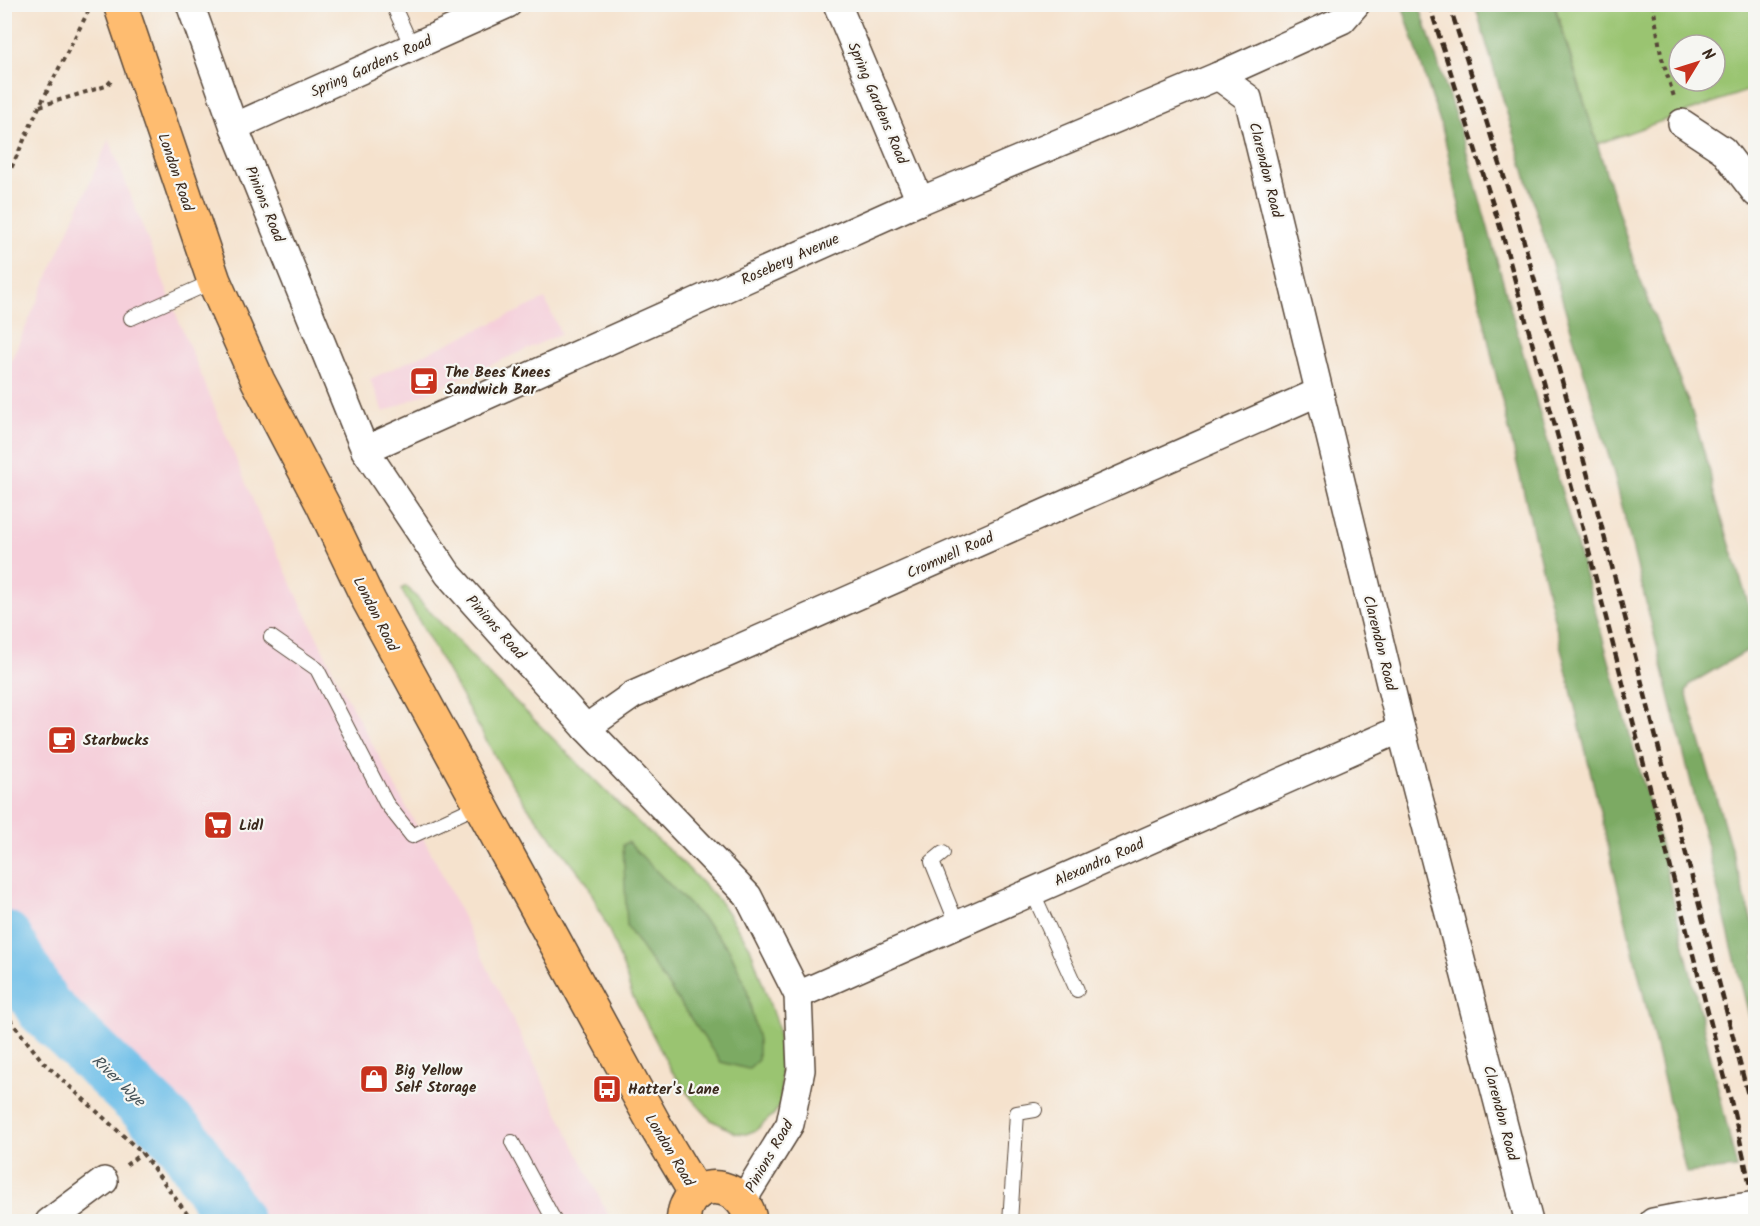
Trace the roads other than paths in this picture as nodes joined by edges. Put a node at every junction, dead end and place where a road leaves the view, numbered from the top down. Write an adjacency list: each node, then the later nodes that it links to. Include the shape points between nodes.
1 (120, 4): 13 (main road, London Road)
2 (190, 4): 10 (street, Pinions Road)
3 (508, 4): 7 (street, Spring Gardens Road)
4 (837, 4): 12 (street, Spring Gardens Road)
5 (1356, 4): 8 (street, Rosebery Avenue, via 1342,20)
6 (394, 7): 7 (lane)
7 (412, 47): 10 (street, Spring Gardens Road)
8 (1218, 76): 12 (street, Rosebery Avenue); 15 (street, Clarendon Road, via 1248,98)
9 (1682, 123): 11 (street, via 1723,150)
10 (234, 127): 16 (street, Pinions Road)
11 (1755, 193)
12 (920, 201): 16 (street, Rosebery Avenue)
13 (214, 281): 14 (lane); 20 (main road, London Road, via 258,381)
14 (130, 318)
15 (1319, 392): 18 (street, Cromwell Road, via 633,695); 19 (street, Clarendon Road)
16 (364, 450): 18 (street, Pinions Road, via 448,574)
17 (271, 637): 20 (lane, via 317,669 386,803 412,836)
18 (586, 728): 25 (street, Pinions Road, via 748,896)
19 (1401, 729): 22 (street, Alexandra Road); 35 (street, Clarendon Road)
20 (478, 805): 30 (main road, London Road, via 656,1127)
21 (943, 853): 23 (lane, via 932,862)
22 (1032, 891): 23 (street, Alexandra Road); 24 (lane)
23 (957, 924): 25 (street, Alexandra Road)
24 (1077, 990)
25 (798, 995): 31 (street, Pinions Road, via 801,1070 790,1124)
26 (1035, 1110): 34 (lane, via 1017,1113)
27 (512, 1142): 33 (lane)
28 (104, 1181): 32 (street)
29 (1755, 1205): 36 (street, bridge)
30 (690, 1208): 31 (main road, via 712,1187 729,1190)
31 (747, 1211)
32 (50, 1221)
33 (555, 1221)
34 (1010, 1221)
35 (1529, 1221)
36 (1653, 1221)

